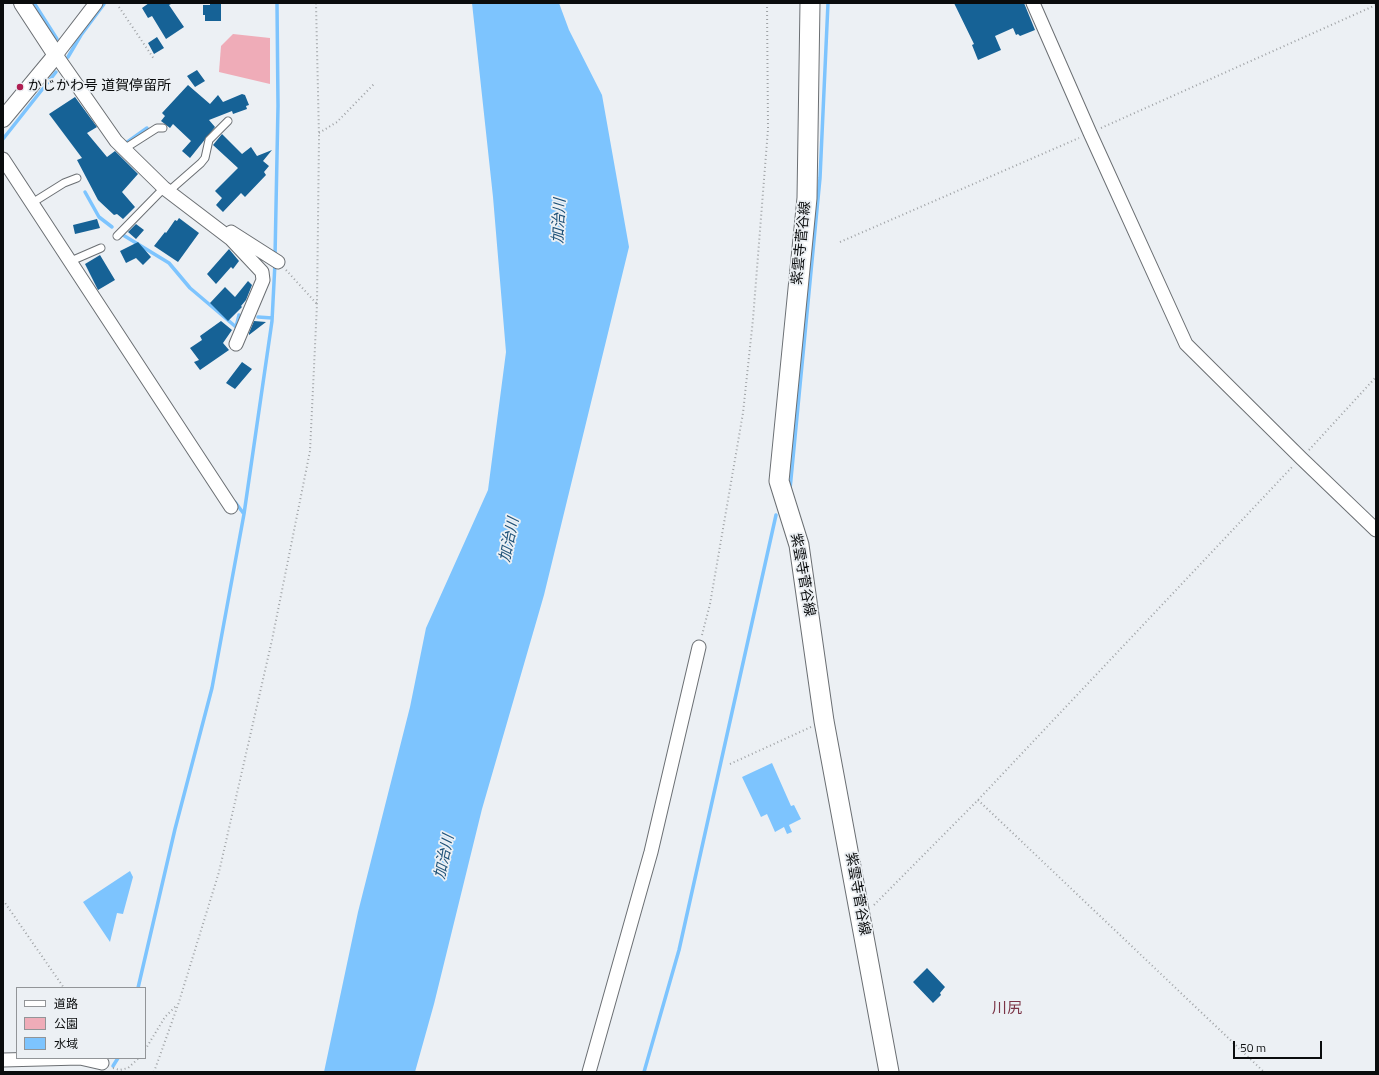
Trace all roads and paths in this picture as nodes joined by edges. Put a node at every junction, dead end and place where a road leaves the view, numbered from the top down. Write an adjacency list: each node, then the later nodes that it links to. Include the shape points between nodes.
1 (22, 3): 9 (street)
2 (96, 3): 9 (street)
3 (316, 3): 15 (path)
4 (767, 3): 34 (path, via 768,129 743,413 710,604)
5 (810, 3): 35 (main road, 紫雲寺菅谷線, via 807,198 779,481 799,545)
6 (1033, 3): 16 (street)
7 (1376, 5): 16 (path)
8 (119, 7): 10 (path)
9 (56, 55): 12 (street); 17 (street)
10 (154, 59)
11 (374, 84): 15 (path, via 337,122)
12 (3, 119)
13 (228, 121): 20 (lane, via 209,140 205,158 201,163)
14 (163, 128): 17 (lane, via 157,128)
15 (319, 133): 28 (path)
16 (1090, 133): 24 (path); 31 (street, via 1186,344)
17 (124, 149): 20 (street)
18 (3, 159): 21 (street)
19 (77, 178): 21 (lane)
20 (167, 190): 22 (street); 23 (lane)
21 (32, 203): 27 (street)
22 (217, 228): 26 (street, via 230,232); 29 (street, via 262,272 263,280)
23 (117, 236)
24 (840, 242)
25 (101, 248): 27 (lane)
26 (274, 259): 28 (path)
27 (71, 261): 32 (street)
28 (317, 304): 41 (path, via 310,451 272,640 219,872)
29 (236, 344)
30 (1376, 377): 31 (path)
31 (1301, 458): 33 (street); 37 (path)
32 (231, 506)
33 (1376, 530)
34 (699, 648): 49 (street, via 651,852)
35 (824, 721): 36 (path); 39 (main road, 紫雲寺菅谷線)
36 (730, 764)
37 (978, 800): 39 (path); 51 (path)
38 (3, 900): 40 (path)
39 (861, 918): 50 (main road, 紫雲寺菅谷線)
40 (63, 987)
41 (178, 1005): 42 (path, via 165,1017); 48 (path)
42 (146, 1048)
43 (42, 1059): 46 (street)
44 (84, 1059): 47 (street)
45 (138, 1059): 47 (path, via 120,1070)
46 (3, 1060)
47 (107, 1065)
48 (154, 1072)
49 (588, 1072)
50 (889, 1072)
51 (1264, 1072)

